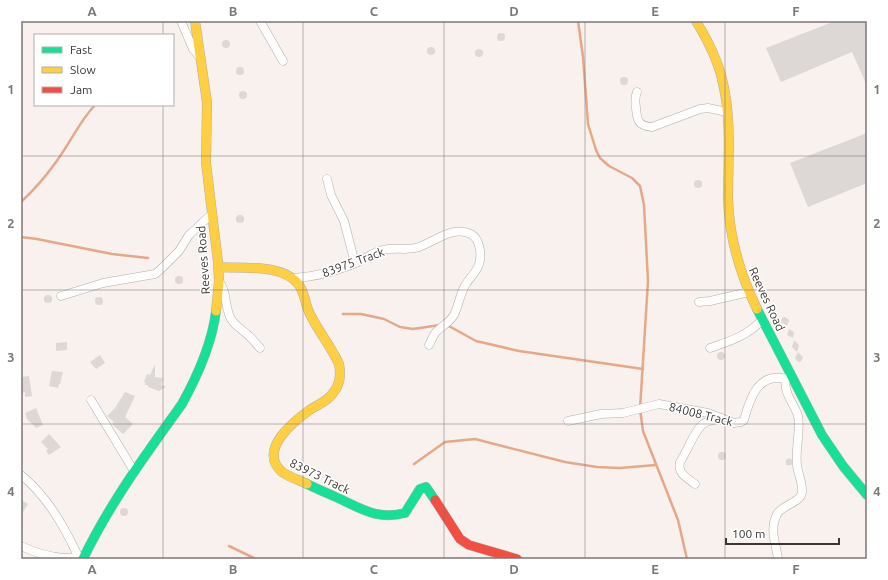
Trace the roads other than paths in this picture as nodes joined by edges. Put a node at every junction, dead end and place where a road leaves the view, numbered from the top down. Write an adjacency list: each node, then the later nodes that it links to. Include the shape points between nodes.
1 (181, 21): 5 (street, via 193,49)
2 (195, 21): 5 (street, Reeves Road)
3 (260, 21): 6 (street)
4 (696, 21): 8 (street, Reeves Road, via 717,64)
5 (200, 57): 10 (street, Reeves Road, via 207,102 206,159)
6 (283, 61)
7 (637, 92): 8 (street, via 636,117 644,126 652,127 700,109)
8 (727, 112): 15 (street, Reeves Road, via 730,225 737,260)
9 (327, 179): 11 (street, via 331,195 344,221)
10 (212, 214): 12 (street, Reeves Road); 16 (street, via 189,234 179,251 155,274 103,283)
11 (355, 263): 13 (street, 83975 Track, via 317,275); 19 (street, 83975 Track, via 381,250 419,247 436,238 455,233 471,234 475,238 480,252 479,267 466,285 453,317 434,334)
12 (218, 266): 13 (street, via 263,268); 14 (street, Reeves Road)
13 (294, 278): 32 (street, 83973 Track, via 302,291 310,316 336,357 340,379 334,394 311,409 281,436 272,454 275,464 292,478 363,511 383,516 404,513 420,488 426,487 460,539 469,545)
14 (218, 280): 20 (street, via 223,288 230,318); 26 (street, Reeves Road, via 215,320 198,375 182,404)
15 (749, 292): 17 (street); 18 (street, Reeves Road)
16 (61, 296)
17 (699, 302)
18 (762, 320): 21 (street, via 747,333); 22 (street, Reeves Road)
19 (428, 345)
20 (260, 348)
21 (710, 348)
22 (789, 376): 24 (street, 84008 Track, via 771,378 760,384 755,389 744,420 734,423); 29 (street, Reeves Road, via 828,445); 33 (street, via 786,390 798,418 796,462 802,492 800,498 778,513 773,539)
23 (90, 400): 26 (street)
24 (721, 418): 25 (street, 84008 Track, via 660,404 623,413 601,414); 28 (street, via 704,423 699,428 680,462 681,472)
25 (568, 421)
26 (134, 471): 31 (street, Reeves Road)
27 (21, 475): 31 (street, via 50,506)
28 (695, 484)
29 (867, 495)
30 (21, 546): 31 (street, via 64,558)
31 (82, 558)
32 (517, 559)
33 (778, 559)

